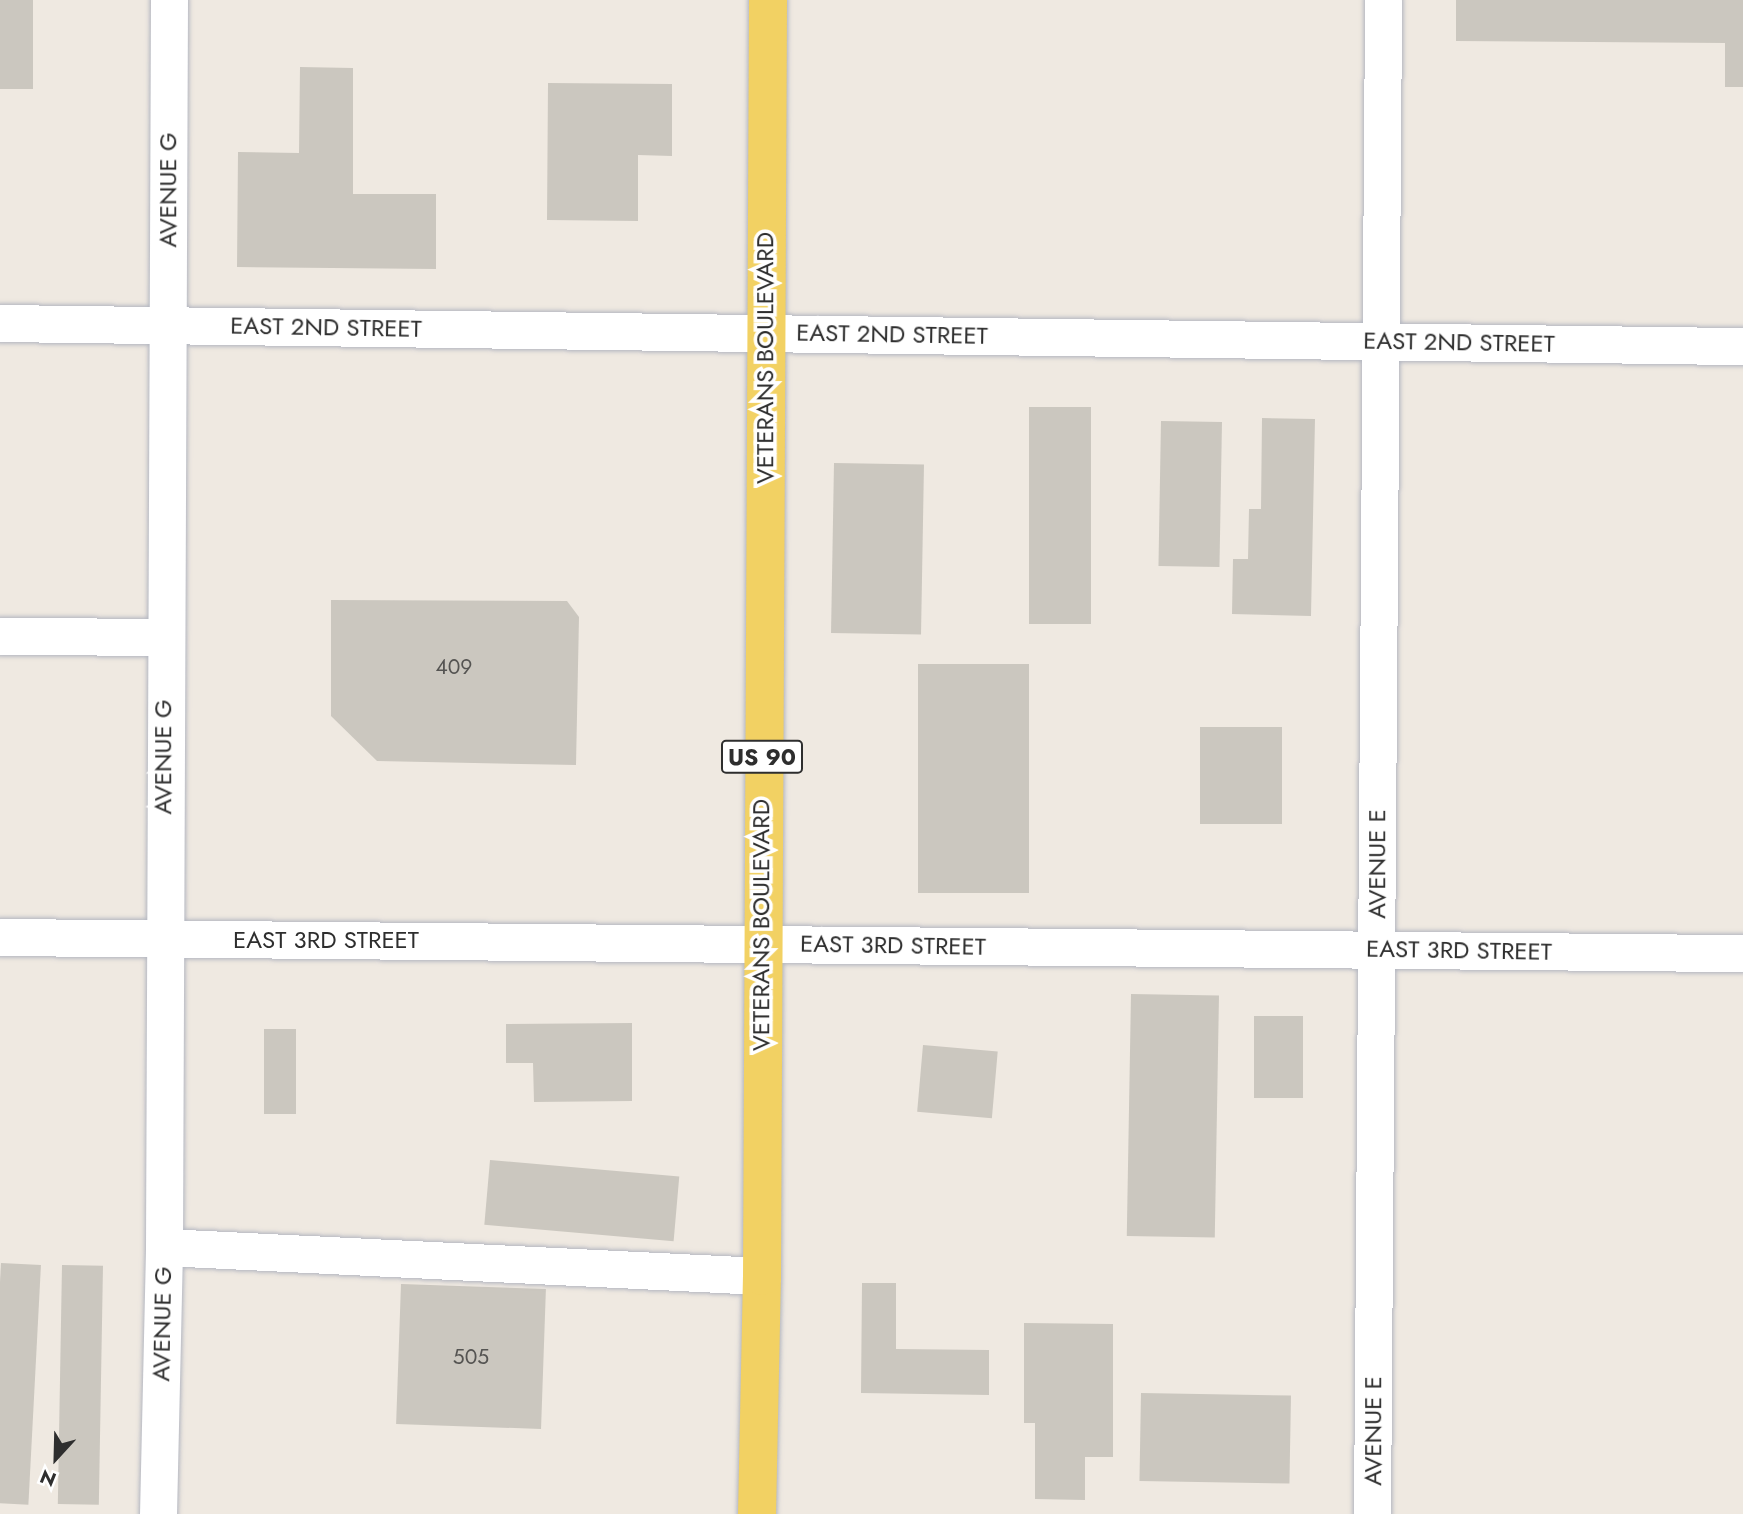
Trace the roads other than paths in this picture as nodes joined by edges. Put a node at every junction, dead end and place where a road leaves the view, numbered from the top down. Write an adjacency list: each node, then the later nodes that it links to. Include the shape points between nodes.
1 (169, 0): 5 (street, AVENUE G)
2 (768, 0): 6 (main road, VETERANS BOULEVARD / US 90)
3 (1383, 0): 7 (street, AVENUE E)
4 (0, 323): 5 (street, EAST 2ND STREET)
5 (167, 325): 6 (street, EAST 2ND STREET); 10 (street, AVENUE G)
6 (765, 333): 7 (street, EAST 2ND STREET); 13 (main road, VETERANS BOULEVARD / US 90)
7 (1381, 341): 8 (street, EAST 2ND STREET); 14 (street, AVENUE E)
8 (1743, 346)
9 (0, 636): 10 (street)
10 (164, 637): 12 (street, AVENUE G)
11 (0, 937): 12 (street, EAST 3RD STREET)
12 (162, 939): 13 (street, EAST 3RD STREET); 16 (street, AVENUE G)
13 (760, 944): 14 (street, EAST 3RD STREET); 17 (main road, VETERANS BOULEVARD / US 90)
14 (1376, 949): 15 (street, EAST 3RD STREET); 20 (street, AVENUE E)
15 (1743, 953)
16 (164, 1247): 17 (street); 18 (street, AVENUE G)
17 (762, 1276): 19 (main road, VETERANS BOULEVARD / US 90)
18 (158, 1514)
19 (757, 1514)
20 (1372, 1514)

